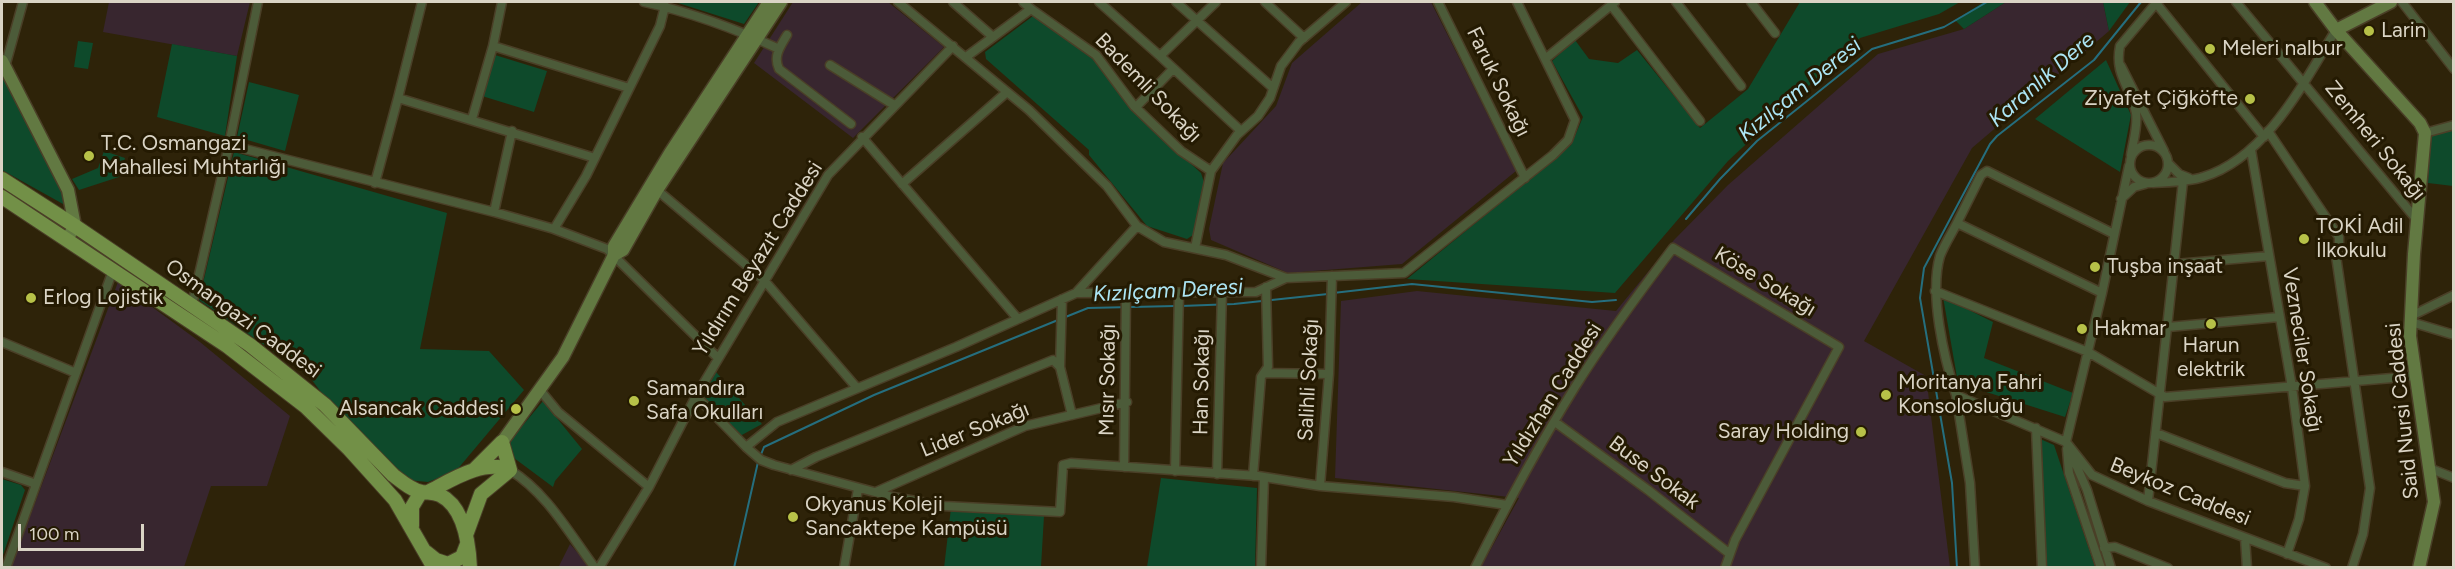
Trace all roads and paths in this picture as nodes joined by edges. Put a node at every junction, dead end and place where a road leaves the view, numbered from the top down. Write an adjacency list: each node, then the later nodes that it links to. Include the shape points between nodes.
1 (24, 2): 42 (street)
2 (258, 2): 63 (street)
3 (422, 2): 51 (street)
4 (502, 2): 35 (street)
5 (644, 2): 26 (street)
6 (769, 2): 32 (street)
7 (781, 2): 32 (street)
8 (898, 2): 36 (street)
9 (953, 2): 33 (street)
10 (1023, 2): 27 (street, Bademli Sokağı)
11 (1099, 2): 38 (street)
12 (1176, 2): 28 (street)
13 (1216, 2): 28 (street)
14 (1265, 2): 34 (street)
15 (1346, 2): 34 (street)
16 (1438, 2): 72 (street, Faruk Sokağı)
17 (1519, 2): 40 (street)
18 (1676, 2): 47 (street)
19 (1751, 2): 30 (street)
20 (2157, 2): 41 (street, via 2120,46); 61 (street)
21 (2236, 2): 46 (street, Zemheri Sokağı)
22 (2315, 2): 29 (street)
23 (2391, 2): 29 (street)
24 (2402, 2): 45 (street)
25 (1613, 3): 40 (street); 55 (street)
26 (665, 6): 32 (street); 48 (street, via 660,26)
27 (1031, 9): 33 (street); 53 (street, Bademli Sokağı, via 1096,55)
28 (1197, 20): 38 (street); 49 (street)
29 (2336, 30): 46 (street); 60 (street)
30 (1775, 33)
31 (787, 35): 37 (street)
32 (752, 37): 37 (street); 64 (street)
33 (993, 37): 39 (street)
34 (1304, 38): 49 (street, via 1281,66)
35 (493, 46): 48 (street); 54 (street)
36 (952, 46): 39 (street); 52 (street, Yıldırım Beyazıt Caddesi)
37 (779, 49): 56 (street, via 775,60 779,69)
38 (1160, 56): 44 (street)
39 (966, 57): 50 (street)
40 (1545, 59): 72 (street, via 1575,120 1568,140)
41 (2118, 61): 66 (street); 67 (street, via 2121,79 2136,111)
42 (3, 64): 85 (street, via 68,190)
43 (830, 65): 52 (street)
44 (1173, 69): 53 (street); 59 (street)
45 (2454, 69)
46 (2304, 82): 61 (street); 83 (street, Zemheri Sokağı)
47 (1741, 86)
48 (629, 88): 68 (street)
49 (1273, 88): 59 (street, via 1257,116)
50 (1007, 92): 78 (street); 86 (street, via 1107,186)
51 (398, 98): 54 (street); 76 (street)
52 (894, 105): 62 (street, Yıldırım Beyazıt Caddesi)
53 (1136, 107): 71 (street, Bademli Sokağı, via 1181,151)
54 (472, 119): 58 (street)
55 (1700, 121)
56 (851, 124)
57 (2454, 125): 60 (street)
58 (512, 131): 68 (street); 82 (street)
59 (1241, 131): 71 (street)
60 (2425, 133): 83 (street, Said Nursi Caddesi)
61 (2266, 134): 65 (street); 122 (street, via 2337,233 2336,256)
62 (862, 137): 78 (street); 98 (street, Yıldırım Beyazıt Caddesi, via 828,175)
63 (230, 145): 76 (street); 108 (street)
64 (680, 146): 79 (street); 92 (street, via 614,246)
65 (2251, 150): 73 (street); 93 (street, Vezneciler Sokağı)
66 (2164, 152): 67 (street, via 2147,144); 69 (street)
67 (2131, 155): 70 (street)
68 (595, 158): 87 (street)
69 (2168, 163): 73 (street, via 2184,177); 77 (street, via 2166,174)
70 (2129, 166): 77 (street, via 2137,180); 81 (street)
71 (1210, 171): 90 (street)
72 (1525, 178): 96 (street, via 1404,273)
73 (2201, 178): 75 (street)
74 (2, 179): 85 (main road, Osmangazi Caddesi)
75 (2184, 181): 77 (street); 94 (street)
76 (375, 183): 82 (street)
77 (2150, 183): 81 (street, via 2134,187)
78 (902, 184): 110 (street)
79 (657, 190): 92 (street, via 623,250); 98 (street)
80 (2, 197): 89 (main road, Osmangazi Caddesi)
81 (2121, 199): 88 (street)
82 (494, 212): 87 (street)
83 (2417, 220): 111 (street, Said Nursi Caddesi)
84 (1957, 223): 88 (street, via 1987,171); 100 (street, via 1940,256); 102 (street)
85 (75, 226): 89 (street); 108 (main road, Osmangazi Caddesi)
86 (1137, 226): 90 (street, via 1164,242); 101 (street)
87 (554, 229): 92 (street)
88 (2114, 234): 102 (street)
89 (67, 239): 95 (main road, Osmangazi Caddesi)
90 (1195, 248): 97 (street, via 1226,255)
91 (1673, 248): 131 (street, Yıldızhan Caddesi, via 1627,310); 161 (street, Köse Sokağı, via 1839,347)
92 (614, 255): 116 (street); 125 (street, via 563,357)
93 (2269, 256): 94 (street); 109 (street, Vezneciler Sokağı)
94 (2176, 264): 112 (street)
95 (113, 270): 118 (street); 159 (main road, Osmangazi Caddesi, via 227,346 306,407 395,500)
96 (1332, 276): 97 (street); 120 (street, Salihli Sokağı)
97 (1286, 278): 99 (street)
98 (764, 280): 116 (street, Yıldırım Beyazıt Caddesi); 124 (street)
99 (1266, 291): 105 (street); 119 (street, via 1268,367)
100 (1935, 291): 115 (street); 127 (street, via 1947,370)
101 (1076, 293): 106 (street); 107 (street)
102 (2102, 293): 115 (street)
103 (2454, 295): 111 (street)
104 (1179, 296): 105 (street); 106 (street); 142 (street)
105 (1222, 296): 144 (street, Han Sokağı)
106 (1126, 297): 129 (street, Mısır Sokağı)
107 (1062, 299): 110 (street); 117 (street)
108 (192, 305): 153 (main road, Osmangazi Caddesi, via 250,345 315,398 393,475)
109 (2279, 317): 112 (street); 123 (street, Vezneciler Sokağı)
110 (1018, 319): 124 (street)
111 (2411, 319): 113 (street); 121 (street, Said Nursi Caddesi)
112 (2168, 327): 126 (street)
113 (2454, 335)
114 (2, 342): 118 (street)
115 (2088, 352): 126 (street); 135 (street)
116 (718, 358): 128 (street, Yıldırım Beyazıt Caddesi)
117 (1060, 366): 130 (street); 141 (street, via 1053,360)
118 (76, 373): 148 (street)
119 (1264, 373): 120 (street); 145 (street)
120 (1329, 374): 149 (street, Salihli Sokağı)
121 (2416, 376): 122 (street); 138 (street, Said Nursi Caddesi)
122 (2355, 381): 123 (street); 178 (street, via 2370,488 2363,534)
123 (2292, 387): 126 (street, via 2165,397); 150 (street, Vezneciler Sokağı)
124 (857, 388): 136 (street, via 777,422)
125 (540, 390): 134 (street); 151 (street, via 558,412)
126 (2160, 394): 133 (street)
127 (1956, 395): 132 (street); 171 (street, via 1970,483)
128 (696, 396): 136 (street); 151 (street, Yıldırım Beyazıt Caddesi)
129 (1127, 402): 130 (street, Lider Sokağı); 137 (street, Mısır Sokağı)
130 (1072, 415): 154 (street, Lider Sokağı, via 1025,426)
131 (1555, 422): 156 (street, Yıldızhan Caddesi); 161 (street, Buse Sokak)
132 (2036, 428): 135 (street); 172 (street)
133 (2156, 433): 150 (street, via 2285,483); 155 (street)
134 (502, 442): 139 (main road); 140 (main road)
135 (2066, 442): 155 (street, Beykoz Caddesi, via 2092,475); 160 (street, via 2087,490); 173 (street, via 2069,473)
136 (746, 447): 141 (street, via 758,457)
137 (1124, 467): 142 (street); 154 (street, via 1063,465 1060,512 944,506)
138 (2429, 468): 147 (street); 179 (street, Said Nursi Caddesi, via 2434,502)
139 (474, 470): 140 (main road, via 499,465); 153 (main road)
140 (510, 470): 158 (main road, via 481,494); 166 (street, via 541,495)
141 (791, 470): 152 (street)
142 (1175, 471): 144 (street)
143 (2, 472): 148 (street)
144 (1218, 474): 145 (street)
145 (1253, 476): 146 (street)
146 (1264, 478): 149 (street); 168 (street)
147 (2454, 478)
148 (36, 484): 163 (street)
149 (1320, 486): 156 (street)
150 (2305, 486): 162 (street, Vezneciler Sokağı)
151 (649, 487): 166 (street, Yıldırım Beyazıt Caddesi)
152 (858, 489): 154 (street); 167 (street)
153 (425, 491): 158 (main road, Osmangazi Caddesi, via 442,496 453,506); 159 (main road, via 412,507 411,515)
154 (876, 492)
155 (2148, 501): 157 (street, Beykoz Caddesi)
156 (1507, 505): 169 (street, Yıldızhan Caddesi)
157 (2245, 538): 162 (street, Beykoz Caddesi); 176 (street)
158 (467, 540): 159 (main road, via 462,557 448,564 436,560); 165 (main road, Osmangazi Caddesi)
159 (421, 545): 164 (main road, Osmangazi Caddesi)
160 (2104, 548): 174 (street); 175 (street, via 2115,547)
161 (1730, 554): 170 (street)
162 (2287, 554): 177 (street, Beykoz Caddesi)
163 (6, 567)
164 (434, 567)
165 (470, 567)
166 (597, 567)
167 (844, 567)
168 (1261, 567)
169 (1475, 567)
170 (1725, 567)
171 (1975, 567)
172 (2042, 567)
173 (2101, 567)
174 (2111, 567)
175 (2168, 567)
176 (2247, 567)
177 (2326, 567)
178 (2352, 567)
179 (2419, 567)

